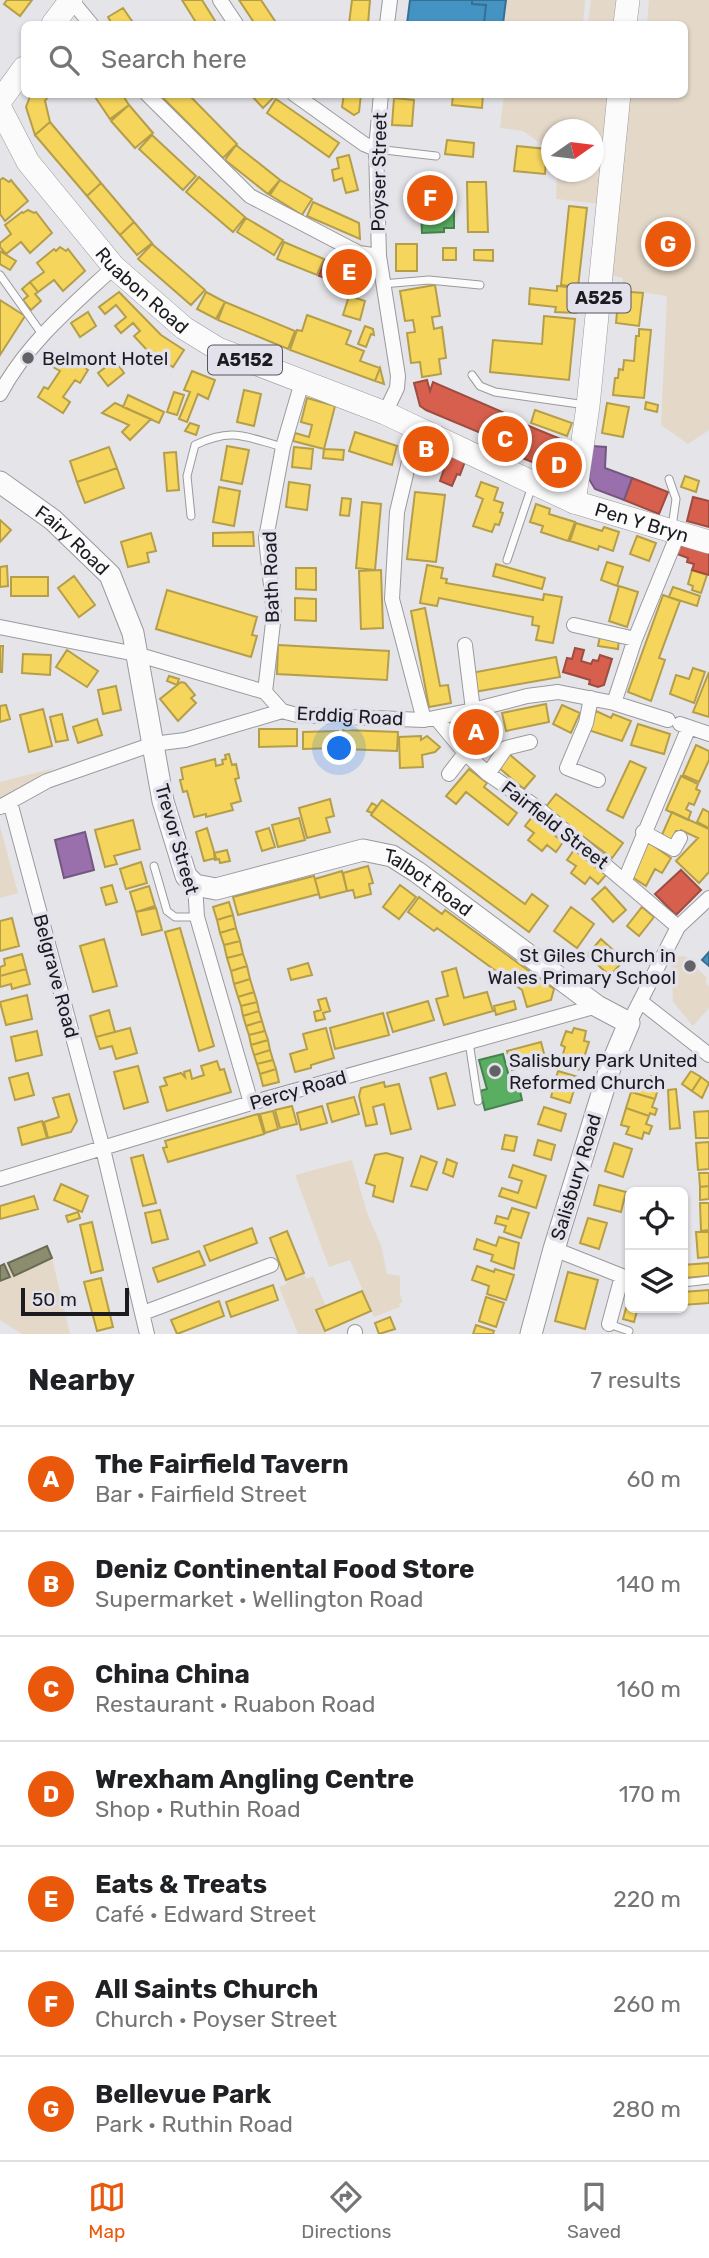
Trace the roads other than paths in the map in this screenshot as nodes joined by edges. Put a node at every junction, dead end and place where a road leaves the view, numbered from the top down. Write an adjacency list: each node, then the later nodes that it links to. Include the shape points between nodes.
1 (71, 0): 5 (main road); 6 (street)
2 (220, 0): 7 (street)
3 (390, 0): 8 (street)
4 (628, 0): 9 (main road)
5 (55, 21)
6 (88, 21)
7 (234, 21)
8 (387, 21)
9 (625, 21)
10 (21, 72): 15 (main road)
11 (151, 98): 19 (street, via 250,196 359,253)
12 (300, 98): 17 (street)
13 (381, 98): 17 (street, Poyser Street)
14 (618, 98): 28 (main road, A525)
15 (0, 101)
16 (0, 108): 20 (main road, Ruabon Road / A5152, via 28,162)
17 (376, 149): 18 (lane); 19 (street, Poyser Street)
18 (436, 156)
19 (379, 256): 22 (street, Poyser Street)
20 (114, 267): 24 (street); 26 (main road, Ruabon Road / A5152, via 184,328 218,349)
21 (0, 275): 24 (lane)
22 (382, 284): 23 (lane, via 429,280); 29 (street, Poyser Street, via 398,376)
23 (480, 285)
24 (42, 334): 27 (street)
25 (472, 375): 28 (lane, via 480,386 495,392)
26 (302, 382): 29 (main road, Ruabon Road / A5152); 31 (street, Bath Road)
27 (0, 394)
28 (588, 406): 35 (main road, A525)
29 (386, 414): 30 (main road, Ruabon Road / A5152)
30 (417, 428): 34 (main road, Ruabon Road / A5152); 50 (street, via 397,512 392,599)
31 (283, 447): 36 (lane, via 230,433 195,445 187,476); 45 (street, Bath Road, via 266,538 274,614)
32 (670, 479): 37 (lane, via 676,499)
33 (0, 482): 44 (main road, Fairy Road, via 53,520 110,575)
34 (533, 482): 35 (main road, Ruabon Road / A5152); 39 (lane)
35 (574, 502): 37 (main road, Pen Y Bryn / A5152)
36 (191, 516)
37 (674, 533): 38 (main road, Pen Y Bryn / A5152); 42 (street)
38 (709, 542)
39 (507, 560)
40 (574, 625): 42 (street)
41 (0, 627): 44 (street)
42 (635, 639): 47 (street)
43 (465, 645): 48 (street)
44 (136, 654): 45 (street); 54 (main road, Trevor Street)
45 (265, 692): 49 (street, Erddig Road)
46 (591, 698): 47 (street, Erddig Road); 48 (street, Erddig Road, via 558,692); 58 (street, via 567,768)
47 (614, 703): 51 (street, Erddig Road)
48 (473, 710): 50 (street, Erddig Road)
49 (282, 711): 50 (street, Erddig Road); 54 (street, via 186,740)
50 (430, 719): 55 (street, Fairfield Street)
51 (679, 724): 52 (street, Erddig Road); 60 (street)
52 (709, 734)
53 (530, 742): 57 (street, via 506,748)
54 (153, 744): 59 (street, via 47,781); 64 (main road, Trevor Street, via 163,801 186,876)
55 (465, 753): 56 (street); 57 (street, Fairfield Street)
56 (449, 774)
57 (488, 774): 63 (street, Fairfield Street, via 538,808)
58 (598, 780)
59 (5, 804): 75 (street, Belgrave Road)
60 (643, 832): 61 (street, via 674,849); 63 (street)
61 (680, 838)
62 (154, 866): 66 (lane, via 167,911 175,917)
63 (625, 880): 67 (street, Fairfield Street)
64 (195, 885): 66 (street, Trevor Street); 69 (main road, Talbot Road, via 216,889 363,850 392,856)
65 (709, 898): 67 (street)
66 (197, 917): 74 (street, Trevor Street)
67 (678, 927): 68 (street)
68 (639, 1002): 70 (street); 72 (street)
69 (597, 1006): 70 (main road, Talbot Road); 71 (street, Percy Road)
70 (629, 1023): 77 (main road, Salisbury Road, via 610,1068)
71 (469, 1042): 73 (lane); 74 (street, Percy Road)
72 (709, 1055)
73 (478, 1101)
74 (251, 1102): 75 (street, Percy Road)
75 (103, 1149): 76 (street, Percy Road); 81 (street, Belgrave Road)
76 (0, 1179)
77 (554, 1249): 82 (street, via 622,1276); 85 (main road, Salisbury Road)
78 (271, 1265): 81 (street)
79 (709, 1280): 80 (lane)
80 (688, 1282)
81 (143, 1313): 84 (street, Belgrave Road)
82 (609, 1324): 83 (lane)
83 (629, 1331)
84 (147, 1334)
85 (531, 1334)

